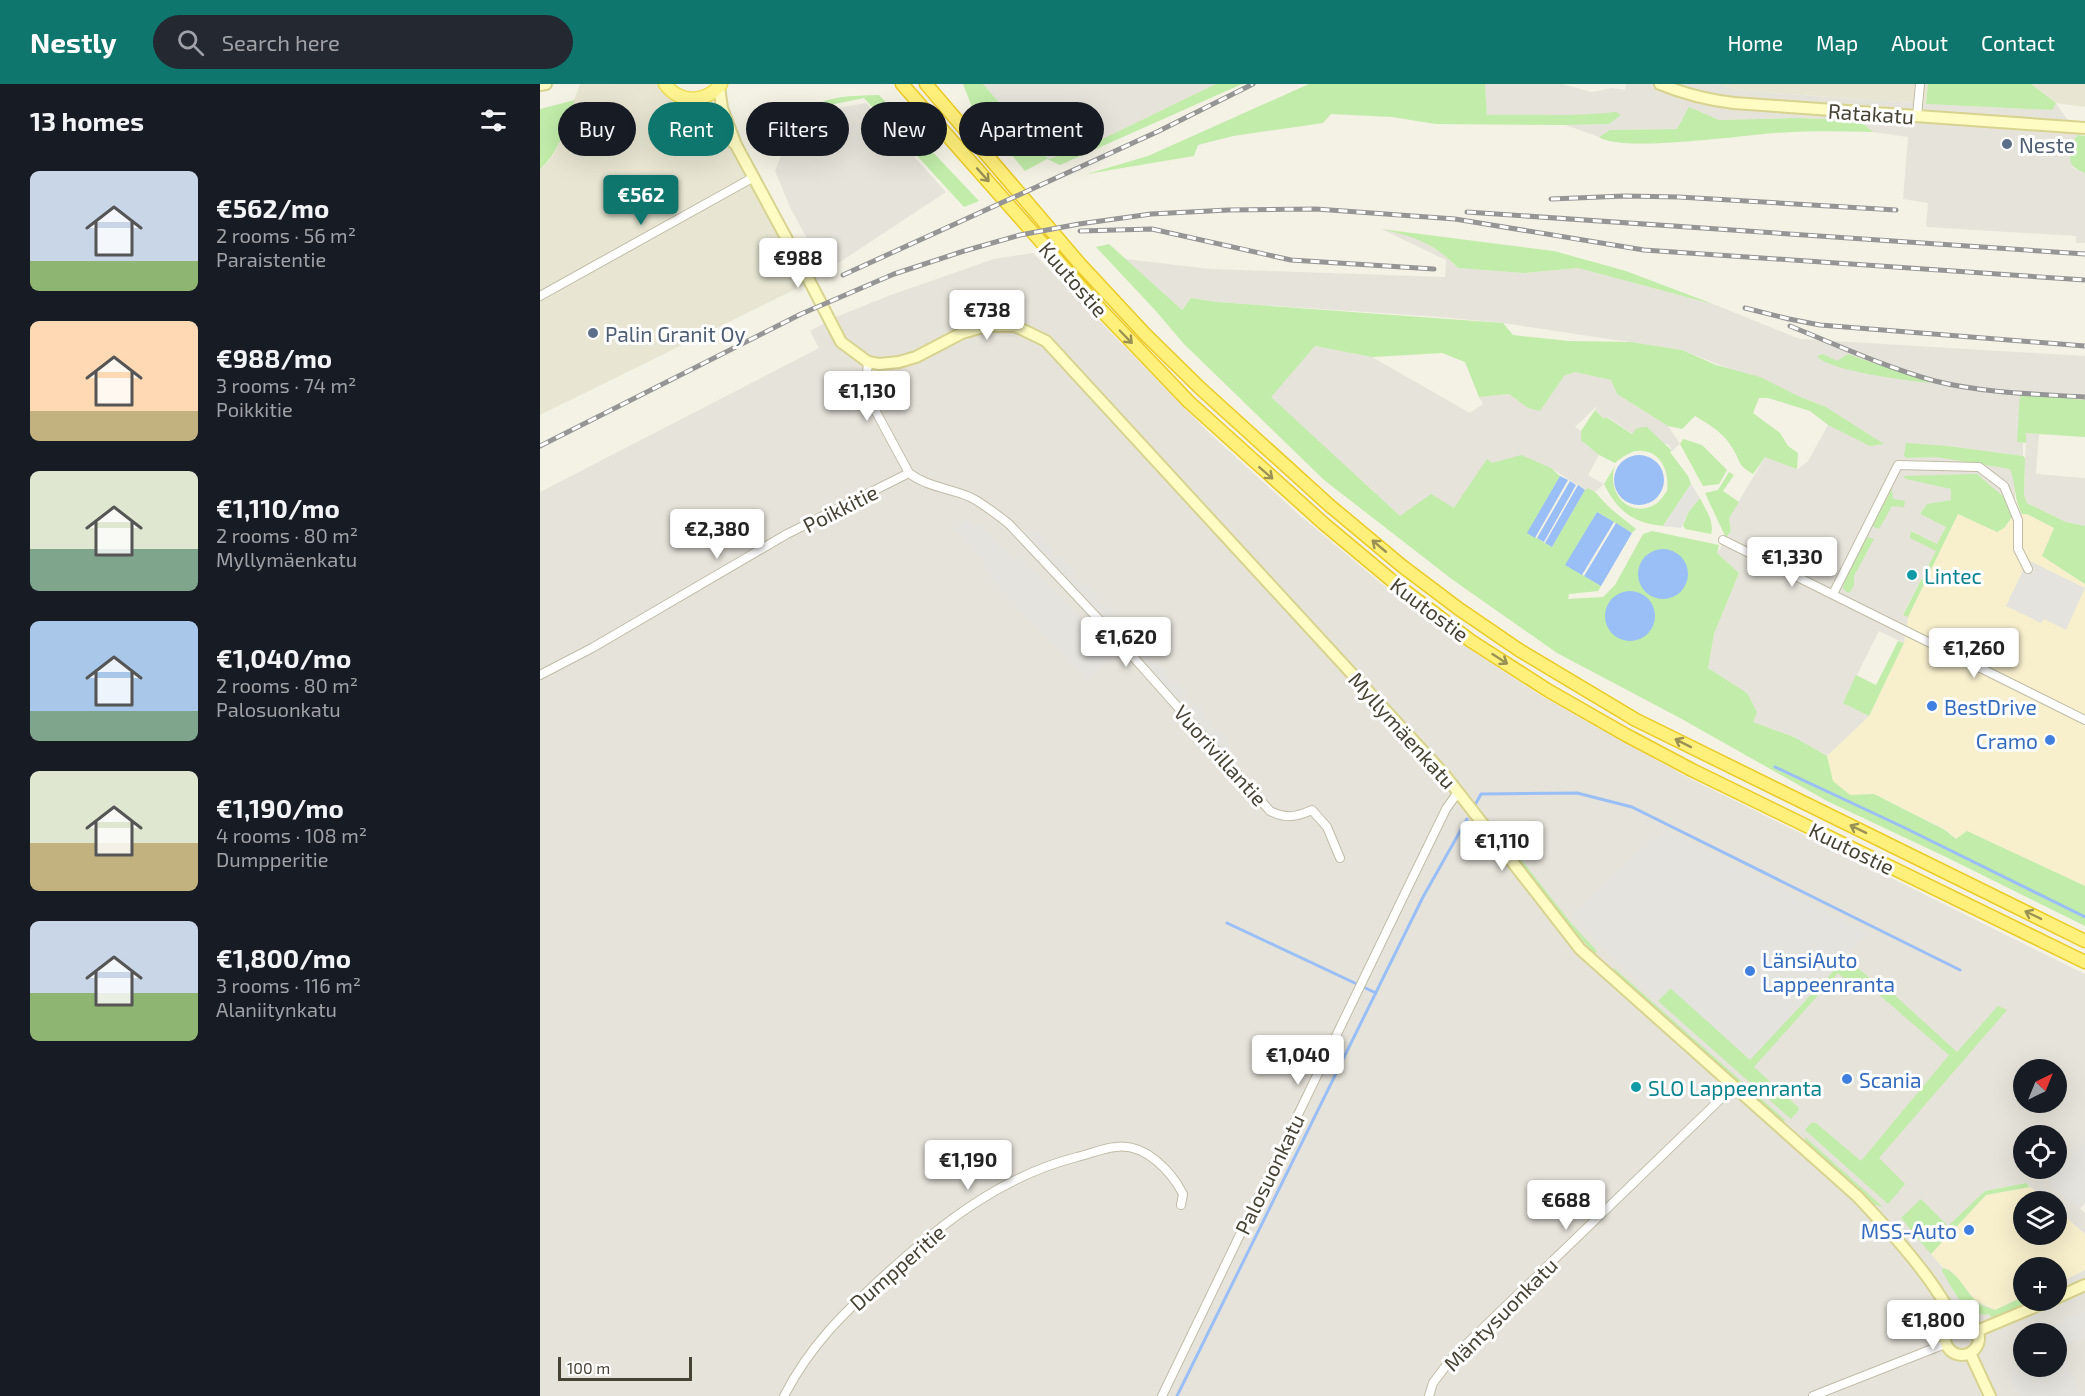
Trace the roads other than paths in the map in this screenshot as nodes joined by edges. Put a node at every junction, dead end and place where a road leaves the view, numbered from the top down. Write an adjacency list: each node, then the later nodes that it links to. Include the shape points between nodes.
1 (546, 84): 8 (main road)
2 (665, 84): 10 (main road)
3 (902, 84): 27 (highway, Kuutostie, one-way to 27, via 1102,312 1189,402 1323,523 1471,640 1549,691 1692,770)
4 (926, 84): 15 (highway, Kuutostie)
5 (937, 84): 15 (highway)
6 (1660, 84): 11 (main road, Ratakatu, via 1709,100)
7 (1920, 84): 11 (street)
8 (540, 85)
9 (720, 86): 10 (main road, via 704,97); 13 (main road, via 722,108)
10 (686, 98): 13 (main road)
11 (1917, 116): 12 (main road, Ratakatu)
12 (2085, 128)
13 (736, 145): 14 (main road)
14 (754, 177): 16 (street); 17 (main road, via 840,342)
15 (1079, 263): 26 (highway, Kuutostie, one-way to 15, via 1636,720 1518,651 1402,566 1263,447 1145,334)
16 (540, 296)
17 (874, 363): 18 (street, via 866,384 868,397); 24 (main road, Myllymäenkatu, via 916,357 962,333 987,326 1015,326 1046,341)
18 (909, 473): 22 (street, Poikkitie, via 787,534); 25 (street, Vuorivillantie, via 920,482 970,498 1009,524 1270,811 1283,817 1312,810 1327,827)
19 (1724, 540): 21 (street)
20 (2028, 569): 21 (street, via 2018,549 2018,520 2004,486 1980,467 1898,465)
21 (1833, 594): 23 (street)
22 (540, 675)
23 (2085, 720)
24 (1458, 792): 28 (main road, Myllymäenkatu, via 1580,949); 38 (street, Palosuonkatu, via 1408,885)
25 (1340, 858)
26 (2085, 941)
27 (2085, 962)
28 (1734, 1086): 33 (main road, Myllymäenkatu, via 1857,1196 1926,1277); 39 (street, Mäntysuonkatu, via 1451,1359 1433,1383)
29 (1181, 1205): 37 (street, Dumpperitie, via 1183,1194 1178,1183 1158,1162 1129,1147 1045,1166 1022,1176 961,1212 873,1286 813,1348)
30 (2085, 1285): 31 (main road)
31 (2067, 1293)
32 (2025, 1311): 34 (main road)
33 (1955, 1322): 34 (main road, via 1972,1324); 35 (main road, via 1945,1335)
34 (1977, 1331): 36 (main road, via 1978,1343)
35 (1945, 1344): 36 (main road, via 1960,1355); 40 (street)
36 (1970, 1353): 41 (main road)
37 (784, 1396)
38 (1162, 1396)
39 (1430, 1396)
40 (1813, 1396)
41 (1990, 1396)

